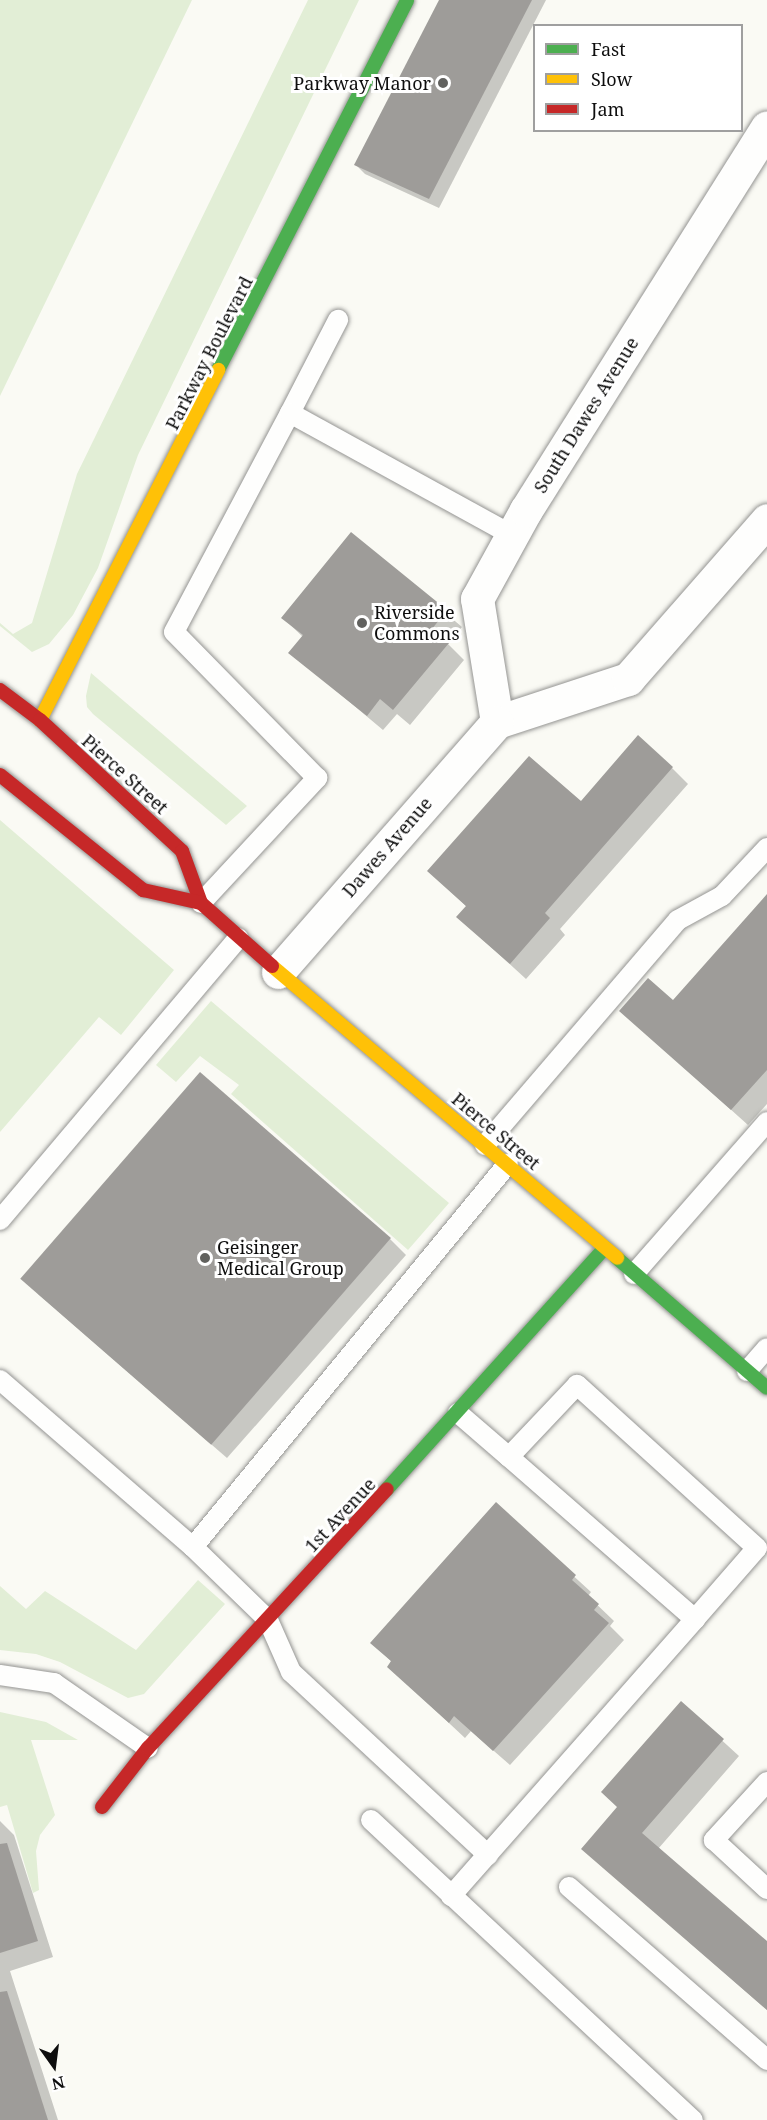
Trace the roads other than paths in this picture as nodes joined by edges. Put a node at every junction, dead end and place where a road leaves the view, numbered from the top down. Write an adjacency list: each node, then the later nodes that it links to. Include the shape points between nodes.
1 (407, 0): 8 (street, Parkway Boulevard)
2 (767, 128): 6 (street, South Dawes Avenue)
3 (338, 320): 4 (lane)
4 (290, 413): 6 (lane); 12 (lane, via 174,632 316,778)
5 (767, 520): 9 (street, via 628,679)
6 (512, 535): 9 (street, South Dawes Avenue, via 477,599)
7 (0, 690): 8 (street, Pierce Street)
8 (40, 720): 12 (street, Pierce Street, via 182,850)
9 (497, 722): 14 (street, Dawes Avenue)
10 (0, 775): 12 (street, via 143,890)
11 (767, 848): 16 (lane, via 722,896 678,920)
12 (201, 903): 13 (street, Pierce Street)
13 (238, 938): 14 (street, Pierce Street); 18 (lane)
14 (278, 972): 16 (street, Pierce Street)
15 (767, 1122): 20 (lane)
16 (485, 1145): 17 (street, Pierce Street)
17 (508, 1164): 19 (street, Pierce Street); 27 (lane)
18 (0, 1220)
19 (605, 1248): 20 (street, Pierce Street); 25 (street, 1st Avenue)
20 (634, 1274): 22 (street, Pierce Street)
21 (767, 1348): 22 (lane)
22 (747, 1371): 24 (street, Pierce Street)
23 (0, 1380): 27 (lane)
24 (767, 1388)
25 (458, 1413): 26 (lane); 29 (street, 1st Avenue)
26 (509, 1457): 28 (lane); 28 (lane, via 577,1385 757,1548)
27 (193, 1547): 29 (lane)
28 (694, 1618): 35 (lane)
29 (268, 1620): 31 (street, 1st Avenue); 35 (lane, via 291,1672)
30 (0, 1675): 31 (lane, via 54,1683)
31 (148, 1748): 33 (street, 1st Avenue)
32 (767, 1782): 37 (lane, via 714,1840)
33 (102, 1807)
34 (371, 1820): 38 (lane)
35 (488, 1855): 38 (lane)
36 (569, 1887): 39 (lane)
37 (767, 1889)
38 (451, 1896): 40 (lane)
39 (767, 2060)
40 (693, 2120)

